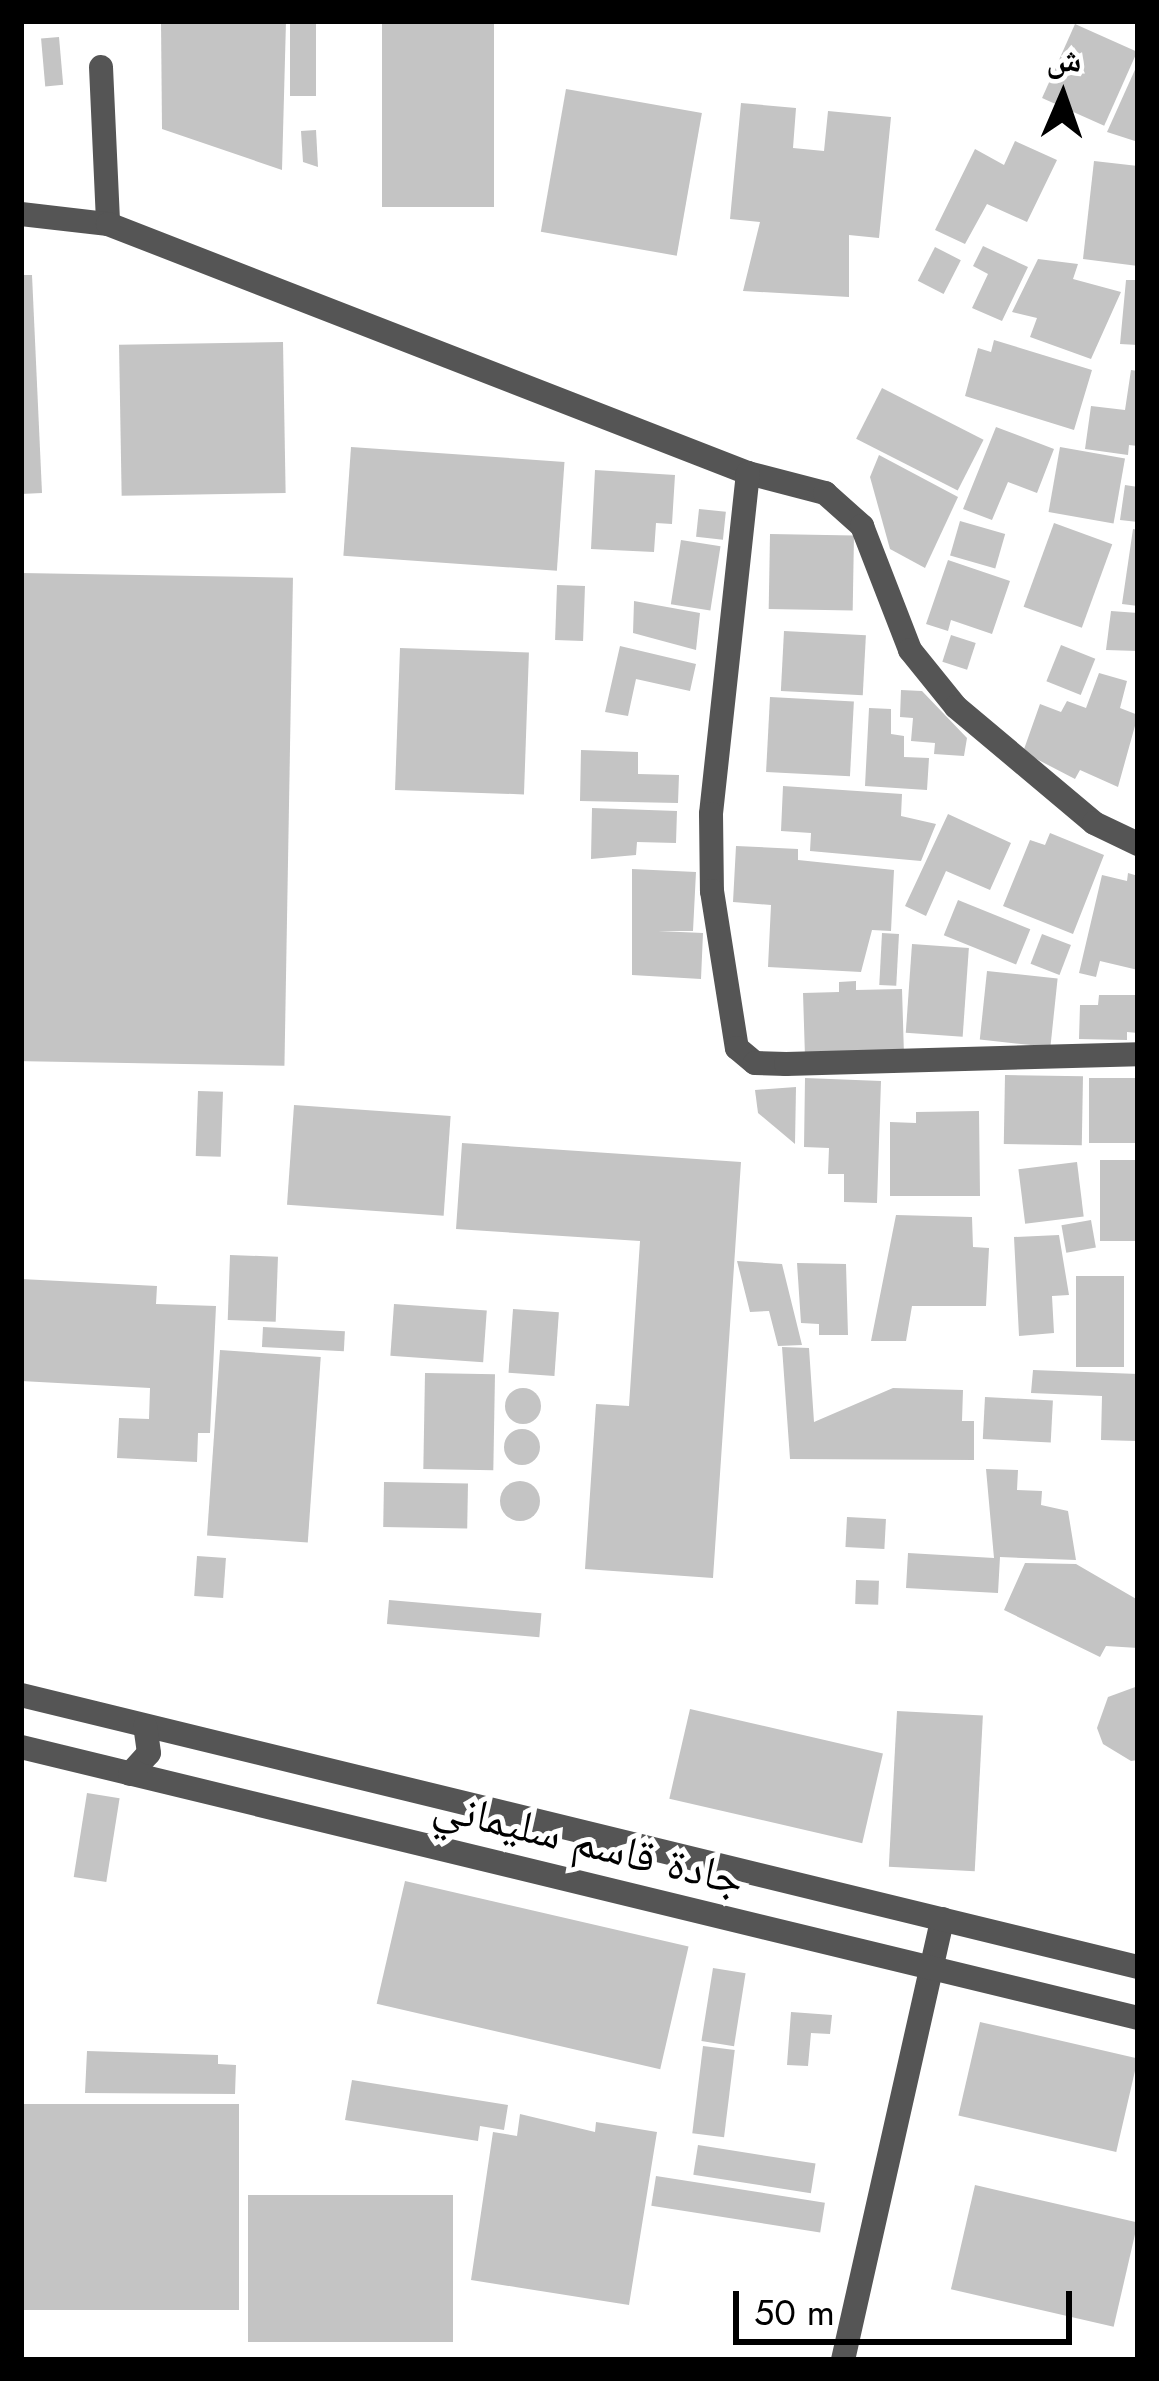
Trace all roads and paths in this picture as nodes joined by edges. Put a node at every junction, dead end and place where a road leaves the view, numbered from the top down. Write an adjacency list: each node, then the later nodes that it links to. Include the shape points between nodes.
1 (100, 67): 3 (street)
2 (21, 214): 3 (street)
3 (108, 224): 4 (street)
4 (748, 473): 5 (street, via 825,494 846,508 862,526 910,650 956,707 1094,823); 6 (street, via 711,814 712,891 736,1048 755,1063 786,1064)
5 (1138, 844)
6 (1138, 1054)
7 (21, 1695): 8 (street, جادة قاسم سليماني)
8 (96, 1714): 9 (street, جادة قاسم سليماني); 11 (street, via 81,1737)
9 (145, 1726): 12 (street, via 149,1753); 13 (street, جادة قاسم سليماني)
10 (21, 1747): 11 (street, جادة قاسم سليماني)
11 (89, 1762): 12 (street, جادة قاسم سليماني)
12 (130, 1774): 15 (street, جادة قاسم سليماني)
13 (942, 1919): 14 (street, جادة قاسم سليماني); 15 (street)
14 (1138, 1967)
15 (931, 1968): 16 (street, جادة قاسم سليماني); 17 (street)
16 (1138, 2018)
17 (843, 2360)

